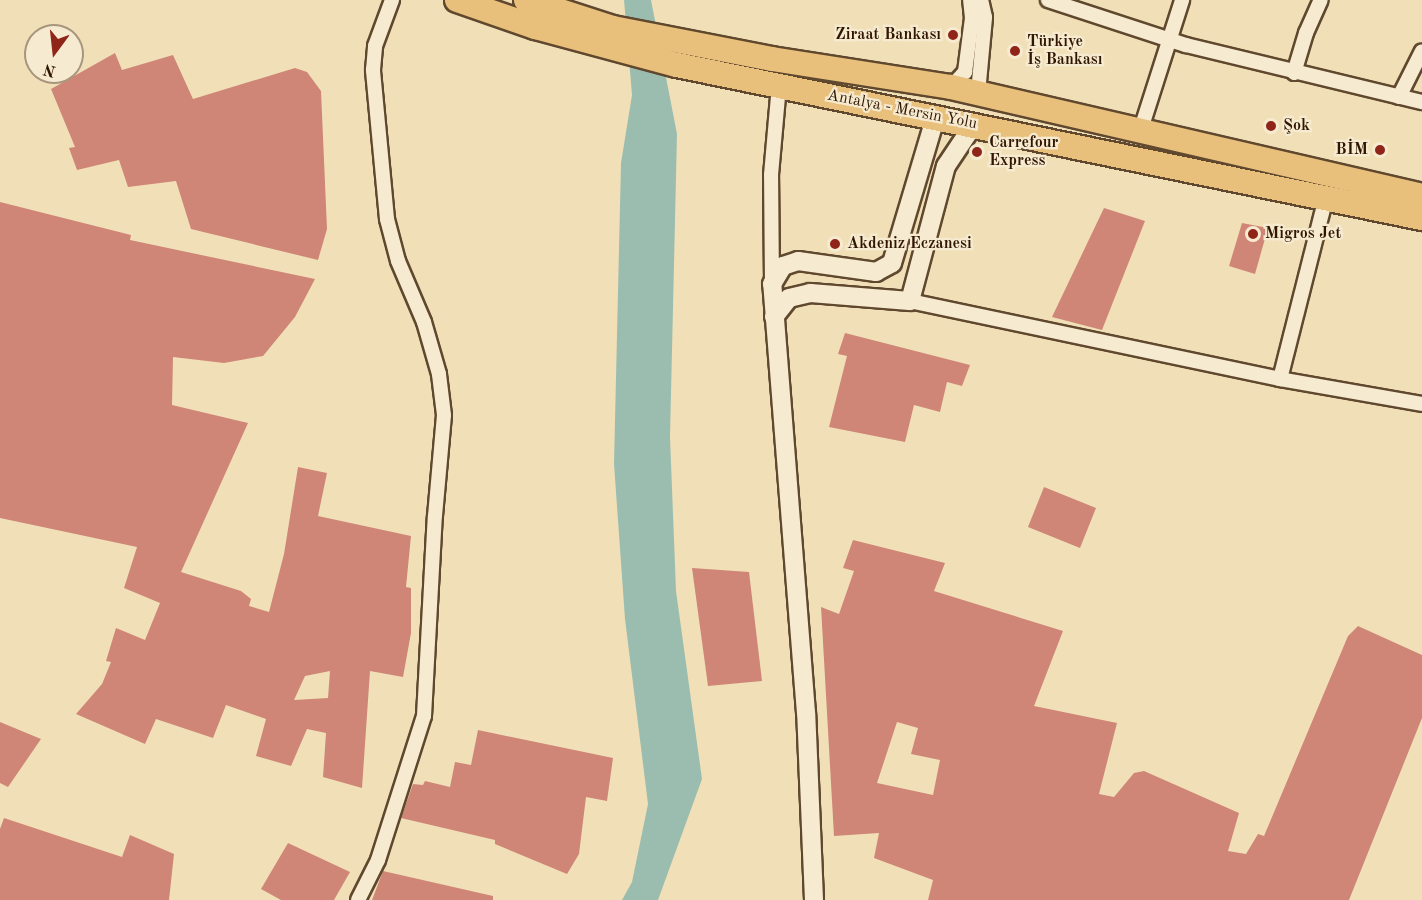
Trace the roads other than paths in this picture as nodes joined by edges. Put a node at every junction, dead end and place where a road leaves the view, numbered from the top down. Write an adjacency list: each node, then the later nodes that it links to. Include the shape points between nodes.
1 (392, 0): 30 (street, via 375,46 373,70 387,219 398,261 424,322 439,374 444,415 424,716 378,860)
2 (456, 0): 9 (highway, Antalya - Mersin Yolu)
3 (526, 0): 9 (highway, Antalya - Mersin Yolu)
4 (970, 0): 15 (street, via 972,18 965,72)
5 (981, 0): 16 (street, via 985,17)
6 (1048, 0): 10 (street)
7 (1182, 0): 10 (street)
8 (1321, 0): 13 (street)
9 (611, 38): 12 (highway, Antalya - Mersin Yolu)
10 (1170, 39): 13 (street); 21 (street)
11 (1422, 51): 17 (street)
12 (679, 53): 14 (highway, Antalya - Mersin Yolu); 15 (highway, Antalya - Mersin Yolu)
13 (1294, 73): 17 (street)
14 (779, 86): 19 (highway, Antalya - Mersin Yolu); 25 (street, via 771,175)
15 (951, 87): 16 (highway, Antalya - Mersin Yolu); 19 (highway, via 942,94)
16 (978, 93): 20 (highway, via 984,110); 21 (highway, Antalya - Mersin Yolu)
17 (1400, 97): 18 (street)
18 (1422, 102)
19 (936, 115): 20 (highway, Antalya - Mersin Yolu); 25 (street, via 892,263 876,272 798,261 783,266)
20 (974, 124): 23 (highway, Antalya - Mersin Yolu); 26 (street, via 946,166)
21 (1140, 132): 22 (highway, Antalya - Mersin Yolu)
22 (1422, 195)
23 (1326, 196): 24 (highway, Antalya - Mersin Yolu); 28 (street)
24 (1422, 218)
25 (772, 284): 27 (street)
26 (909, 301): 27 (street, via 810,293 789,298); 28 (street)
27 (774, 317): 31 (street, via 806,713)
28 (1280, 379): 29 (street)
29 (1422, 404)
30 (358, 900)
31 (814, 900)

